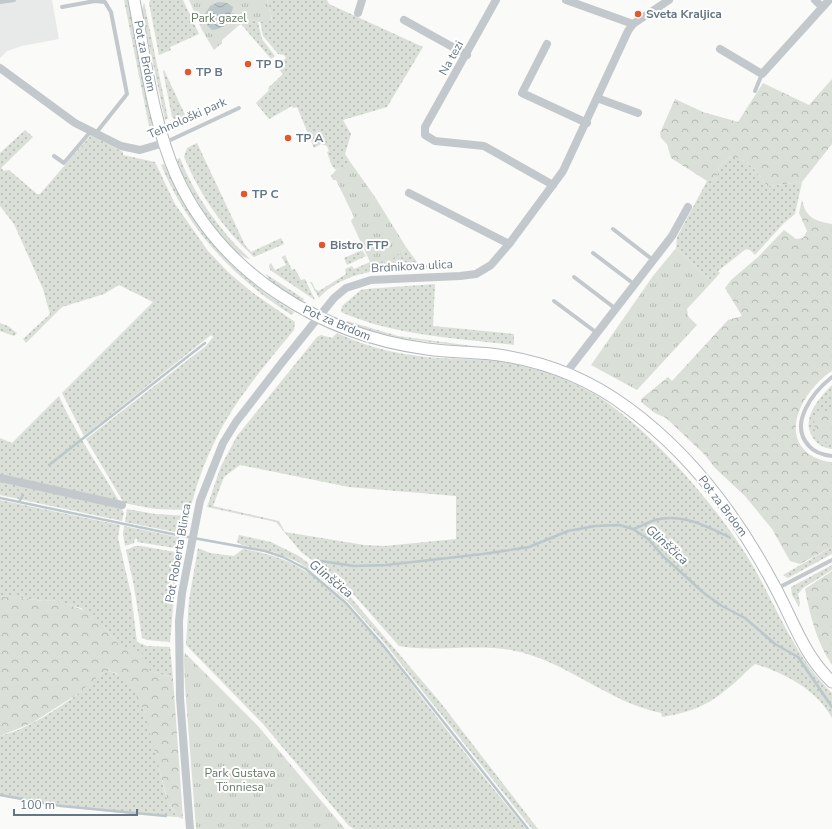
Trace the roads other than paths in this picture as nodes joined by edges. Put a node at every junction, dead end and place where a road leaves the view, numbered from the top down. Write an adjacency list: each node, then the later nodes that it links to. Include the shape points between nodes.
1 (14, 0): 9 (lane)
2 (134, 0): 26 (main road, Pot za Brdom)
3 (362, 0): 12 (street)
4 (496, 0): 17 (street, Na tezi)
5 (566, 0): 14 (street)
6 (669, 0): 14 (street, Brdnikova ulica)
7 (815, 0): 11 (street)
8 (829, 0): 11 (street)
9 (0, 2)
10 (62, 7): 25 (lane, via 95,1 105,2 111,12 127,94)
11 (822, 7): 19 (street)
12 (358, 13)
13 (404, 20): 17 (street)
14 (633, 24): 21 (street, Brdnikova ulica)
15 (547, 44): 24 (street, via 522,93)
16 (720, 49): 19 (street)
17 (467, 54): 28 (street, Na tezi, via 425,127 425,134 431,140 484,146)
18 (0, 68): 25 (street, Tehnološki park, via 72,121)
19 (762, 74): 20 (lane)
20 (755, 91)
21 (597, 98): 23 (street); 24 (street, Brdnikova ulica)
22 (239, 108): 26 (lane, Tehnološki park)
23 (638, 113)
24 (587, 123): 28 (street, Brdnikova ulica, via 563,171)
25 (94, 132): 26 (street, Tehnološki park, via 129,149 144,150); 27 (lane, via 64,163)
26 (164, 144): 39 (main road, Pot za Brdom, via 184,192 220,243 239,263 272,290)
27 (54, 156)
28 (552, 185): 32 (street, Brdnikova ulica)
29 (409, 194): 32 (street)
30 (688, 207): 34 (street, via 672,236)
31 (613, 229): 34 (lane)
32 (509, 244): 39 (street, Brdnikova ulica, via 491,265 476,274 371,280 355,284 336,296)
33 (593, 253): 36 (lane)
34 (653, 260): 36 (street)
35 (574, 277): 38 (lane)
36 (635, 285): 38 (street)
37 (554, 301): 40 (lane)
38 (616, 309): 40 (street)
39 (318, 318): 41 (main road, Pot za Brdom, via 364,336 396,344 504,356); 49 (street, Pot Roberta Blinca, via 251,402 226,438 200,501 182,593 178,646)
40 (597, 334): 41 (street)
41 (566, 373): 47 (main road, Pot za Brdom, via 596,387 628,408 669,441 713,491 745,536)
42 (832, 377): 43 (lane, via 810,402 802,418 801,430 804,440 812,448)
43 (832, 456)
44 (0, 478): 45 (street)
45 (122, 505)
46 (832, 560): 47 (lane)
47 (776, 589): 48 (main road, Pot za Brdom, via 807,653)
48 (832, 682)
49 (190, 829)

